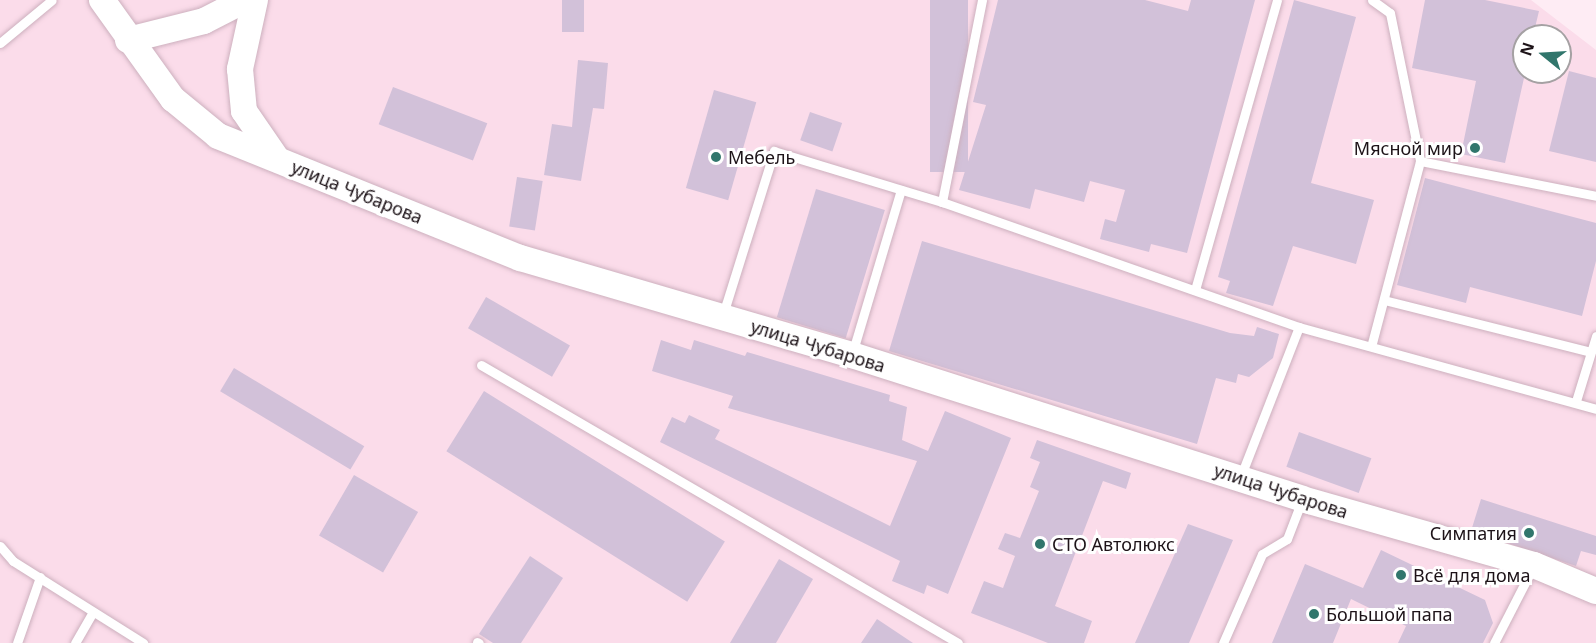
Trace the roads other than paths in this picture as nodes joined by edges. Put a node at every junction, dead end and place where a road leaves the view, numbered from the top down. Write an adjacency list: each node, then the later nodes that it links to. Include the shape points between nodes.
1 (52, 0): 9 (lane)
2 (102, 0): 8 (street, улица Чубарова)
3 (245, 0): 8 (street, via 204,21)
4 (255, 0): 10 (street, via 240,69 244,111)
5 (982, 0): 14 (lane)
6 (1277, 0): 15 (lane)
7 (1372, 0): 11 (lane, via 1390,13)
8 (128, 40): 10 (street, улица Чубарова, via 173,99 191,114 218,135)
9 (0, 43)
10 (277, 159): 17 (street, улица Чубарова, via 520,258)
11 (1420, 161): 13 (lane); 16 (lane)
12 (901, 190): 14 (lane); 17 (lane, via 774,151); 22 (lane)
13 (1596, 196)
14 (942, 202): 15 (lane)
15 (1195, 290): 18 (lane)
16 (1384, 300): 20 (lane); 21 (lane)
17 (722, 318): 22 (street, улица Чубарова)
18 (1299, 327): 20 (lane); 26 (lane)
19 (1596, 336): 21 (lane)
20 (1372, 343): 24 (lane)
21 (1591, 352): 24 (lane)
22 (852, 355): 26 (street, улица Чубарова)
23 (481, 364): 36 (lane)
24 (1576, 401): 25 (lane)
25 (1596, 409)
26 (1240, 478): 27 (street, улица Чубарова)
27 (1302, 500): 29 (street, улица Чубарова); 37 (lane, via 1287,539 1262,554)
28 (0, 546): 30 (lane)
29 (1534, 565): 31 (street, улица Чубарова); 38 (lane)
30 (40, 577): 32 (lane); 33 (lane)
31 (1596, 591)
32 (93, 612): 34 (lane); 35 (lane)
33 (17, 643)
34 (75, 643)
35 (143, 643)
36 (958, 643)
37 (1222, 643)
38 (1494, 643)

